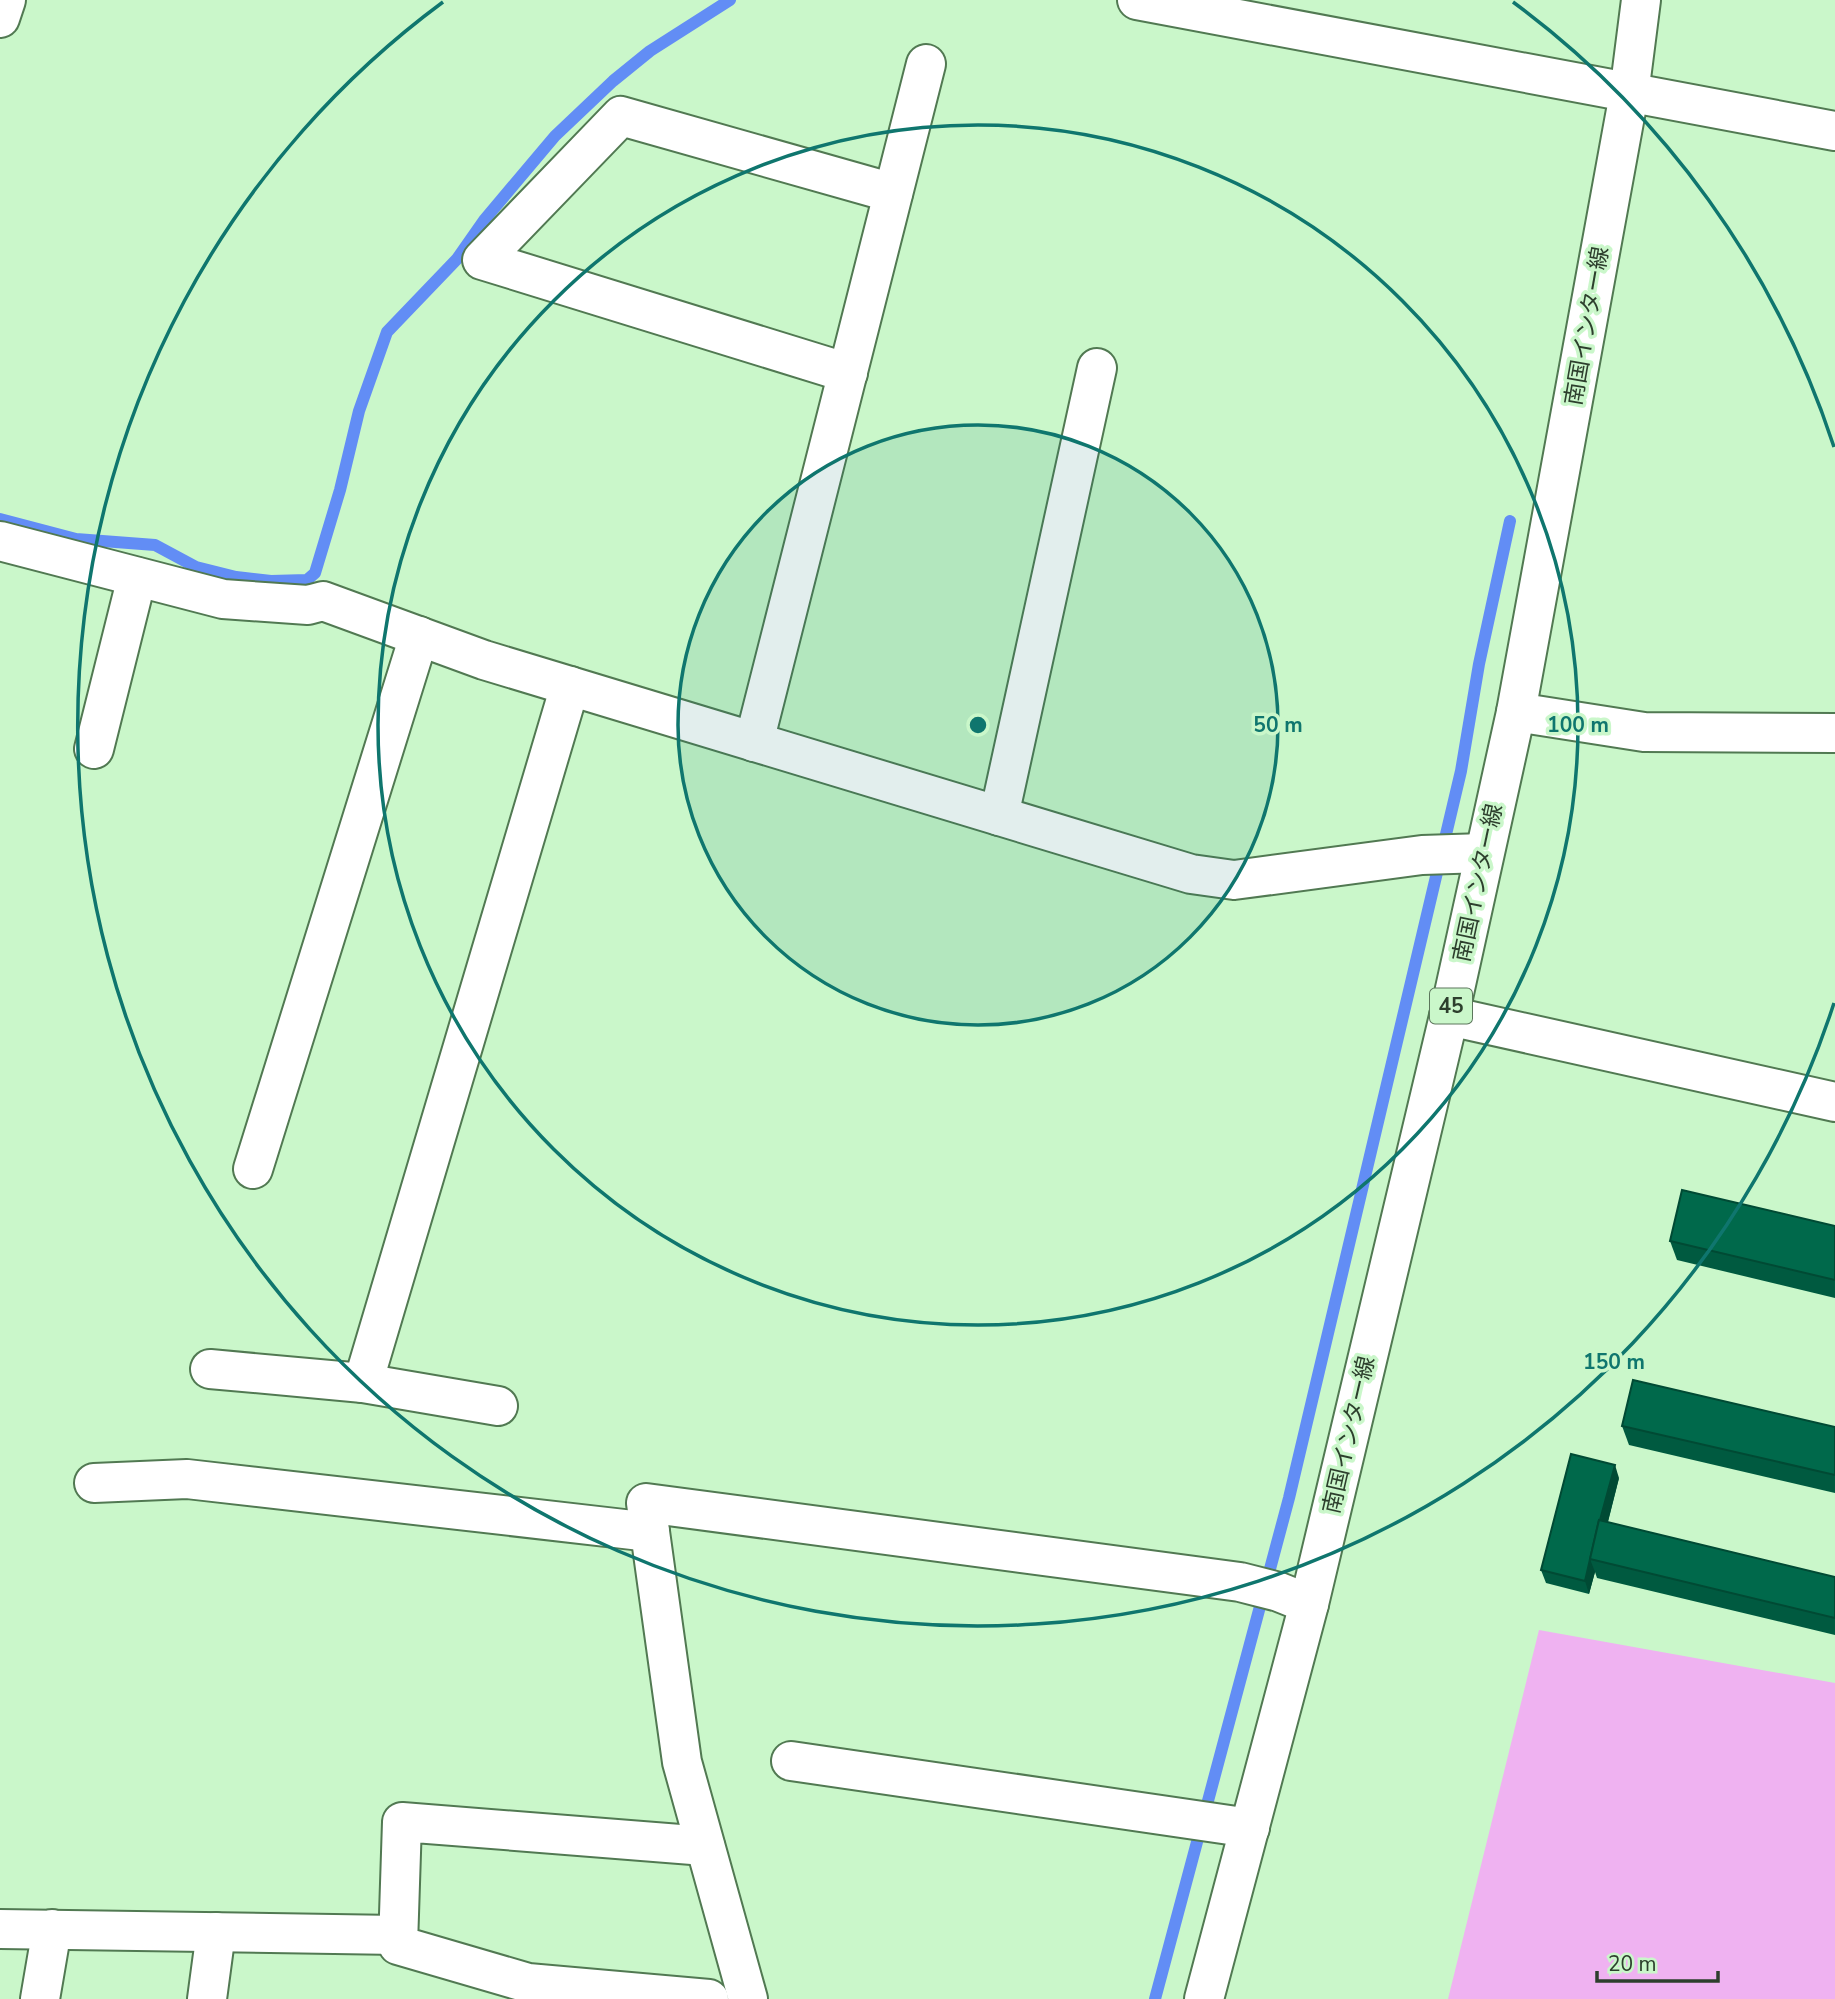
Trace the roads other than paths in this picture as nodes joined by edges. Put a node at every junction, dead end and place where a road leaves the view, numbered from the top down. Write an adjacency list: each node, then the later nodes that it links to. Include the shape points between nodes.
1 (6, 0): 4 (street)
2 (1137, 0): 6 (street)
3 (1641, 0): 6 (street, 南国インター線 / 45)
4 (0, 18)
5 (926, 64): 8 (street)
6 (1629, 94): 7 (street); 15 (street, 南国インター線 / 45)
7 (1835, 131)
8 (893, 194): 10 (street); 10 (street, via 621,116 482,260)
9 (1097, 368): 19 (street)
10 (848, 373): 17 (street)
11 (0, 541): 12 (street)
12 (137, 577): 13 (street, via 223,598 308,605 323,601); 18 (street)
13 (419, 636): 14 (street); 23 (street)
14 (570, 686): 17 (street); 25 (street)
15 (1516, 712): 16 (street, via 1644,732); 20 (street, 南国インター線 / 45)
16 (1835, 733)
17 (754, 742): 19 (street)
18 (94, 749)
19 (999, 816): 20 (street, via 1191,874 1234,880 1422,855)
20 (1483, 853): 21 (street, 南国インター線 / 45)
21 (1449, 1016): 22 (street); 29 (street, 南国インター線 / 45)
22 (1835, 1102)
23 (253, 1169)
24 (210, 1369): 25 (street)
25 (363, 1383): 26 (street)
26 (498, 1406)
27 (94, 1483): 28 (street, via 187,1479)
28 (650, 1532): 29 (street, via 646,1503 1240,1582); 32 (street, via 682,1762)
29 (1294, 1598): 31 (street, 南国インター線 / 45)
30 (792, 1761): 31 (street)
31 (1250, 1828): 41 (street, 南国インター線 / 45)
32 (705, 1846): 36 (street, via 402,1822); 40 (street)
33 (0, 1928): 34 (street)
34 (51, 1930): 35 (street); 37 (street)
35 (216, 1932): 36 (street); 38 (street)
36 (398, 1936): 39 (street, via 398,1945 528,1983)
37 (40, 1999)
38 (207, 1999)
39 (709, 1999)
40 (748, 1999)
41 (1204, 1999)

